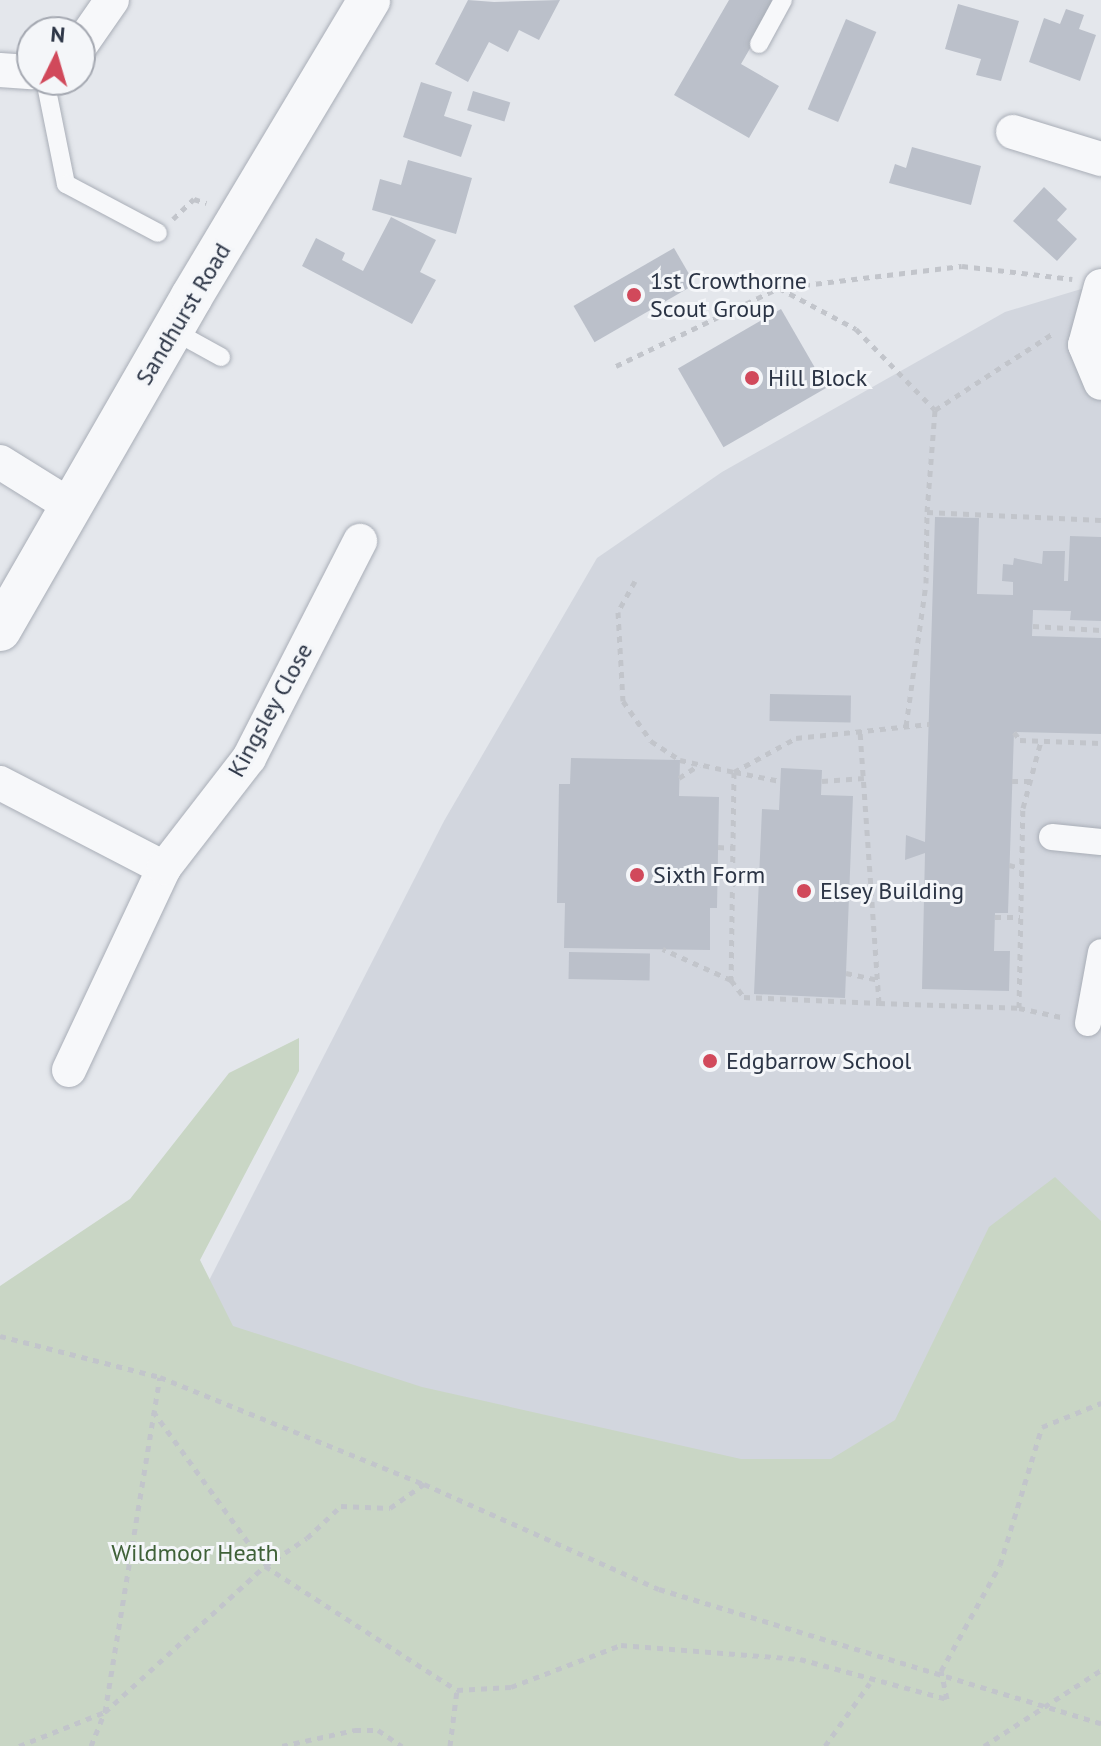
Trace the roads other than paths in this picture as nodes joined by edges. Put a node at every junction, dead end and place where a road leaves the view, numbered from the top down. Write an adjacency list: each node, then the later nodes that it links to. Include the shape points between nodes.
1 (112, 0): 4 (street)
2 (369, 0): 11 (street, Sandhurst Road)
3 (783, 0): 5 (lane)
4 (96, 23)
5 (759, 44)
6 (48, 96): 9 (lane, via 66,184)
7 (1013, 132): 8 (street)
8 (1101, 159)
9 (158, 233)
10 (1093, 283): 13 (street, via 1085,345)
11 (172, 330): 12 (lane); 15 (street, Sandhurst Road)
12 (221, 357)
13 (1101, 383)
14 (0, 462): 15 (street)
15 (69, 505): 17 (street, Sandhurst Road)
16 (360, 541): 21 (street, Kingsley Close, via 249,758)
17 (0, 630)
18 (2, 789): 21 (street)
19 (1052, 837): 20 (street)
20 (1101, 842)
21 (164, 868): 24 (street, Kingsley Close)
22 (1101, 952): 23 (street)
23 (1088, 1023)
24 (69, 1070)

